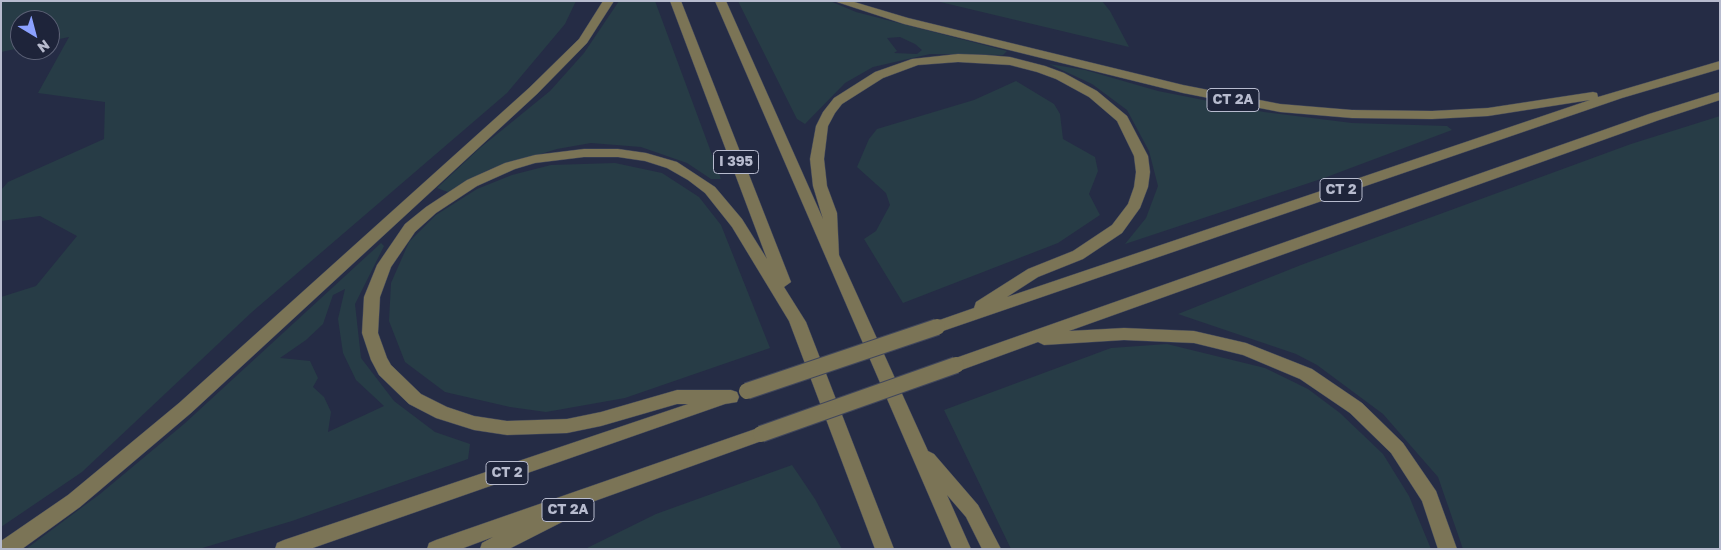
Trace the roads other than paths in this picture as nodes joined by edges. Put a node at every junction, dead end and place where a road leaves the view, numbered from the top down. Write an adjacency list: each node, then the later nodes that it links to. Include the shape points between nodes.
1 (609, 1): 15 (highway, via 583,41 546,79 265,335 121,463)
2 (675, 1): 10 (highway, I 395)
3 (720, 1): 8 (highway)
4 (839, 1): 6 (highway, CT 2A, via 904,21 1183,90 1308,111 1389,116 1467,114)
5 (1720, 65): 6 (highway, CT 2)
6 (1636, 89): 9 (highway, CT 2)
7 (1720, 96): 11 (highway, CT 2)
8 (832, 256): 9 (highway, via 830,213 817,171 818,146 826,117 846,95 896,68 943,59 1010,61 1060,76 1103,101 1128,128 1142,164 1137,200 1123,222 1104,238 1078,255 1033,273); 13 (highway)
9 (963, 318): 12 (highway, CT 2, bridge)
10 (798, 322): 12 (highway, via 737,223 710,190 672,165 612,153 578,153 535,159 472,182 410,228 384,265 372,297 370,333 375,352 385,370 415,399 466,421 507,428 546,428 601,419 677,397); 19 (highway, I 395)
11 (1020, 342): 14 (highway, CT 2, bridge); 22 (highway, via 1116,334 1185,336 1228,344 1289,365 1340,395 1397,448 1430,497)
12 (739, 394): 16 (highway, CT 2)
13 (917, 446): 20 (highway); 21 (highway, via 972,511)
14 (649, 473): 17 (highway, CT 2); 18 (highway, CT 2A)
15 (6, 549)
16 (284, 549)
17 (436, 549)
18 (488, 549)
19 (885, 549)
20 (962, 549)
21 (992, 549)
22 (1448, 549)

